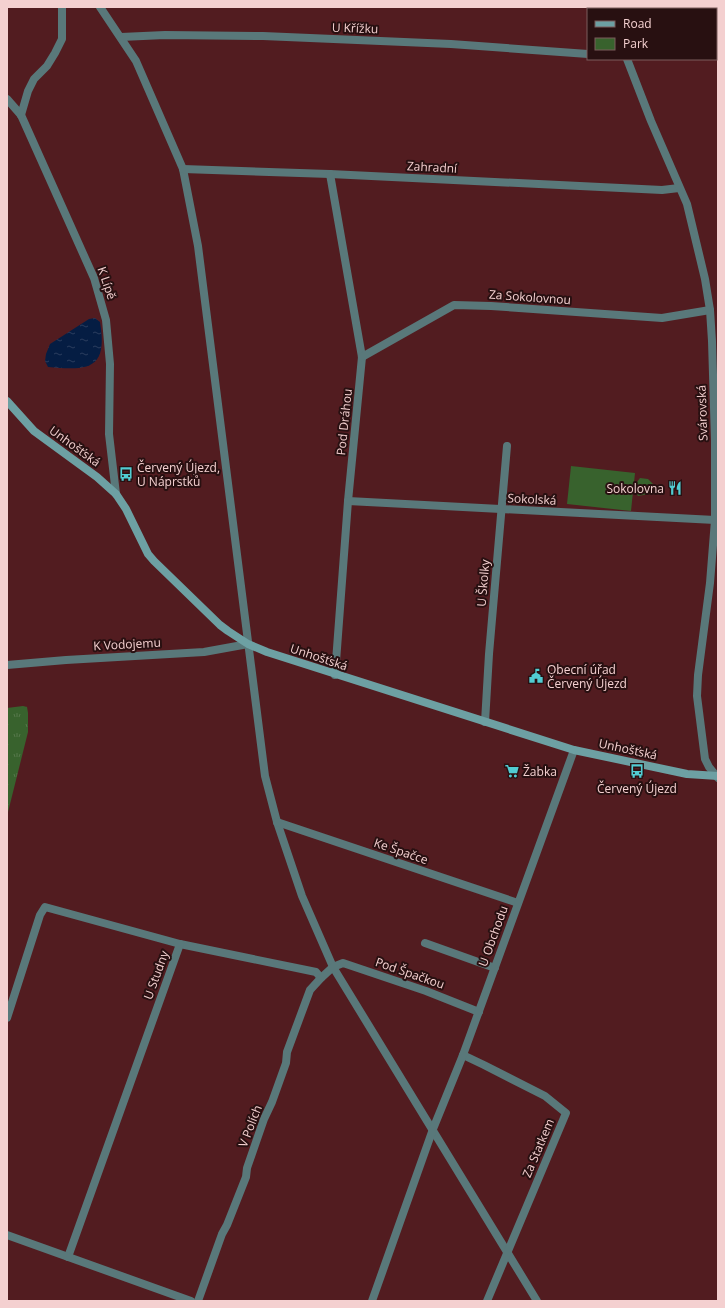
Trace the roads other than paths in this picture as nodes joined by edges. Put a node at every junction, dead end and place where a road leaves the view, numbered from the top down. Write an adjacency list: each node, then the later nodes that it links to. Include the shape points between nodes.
1 (62, 7): 7 (street, via 62,39 47,66 34,79 28,90)
2 (100, 7): 3 (street)
3 (121, 37): 4 (street, U Křížku, via 263,36 451,44); 8 (street, via 136,61)
4 (587, 54)
5 (627, 60): 10 (street, Svárovská)
6 (7, 99): 7 (street, K Lípě)
7 (21, 115): 16 (street, K Lípě, via 94,278 106,320 110,364 109,434)
8 (183, 169): 9 (street, Zahradní); 20 (street, via 198,246)
9 (330, 174): 10 (street, Zahradní, via 662,190); 13 (street, Pod Dráhou)
10 (679, 188): 11 (street, Svárovská, via 692,222)
11 (710, 310): 12 (street, Svárovská); 13 (street, Za Sokolovnou, via 662,318 454,305)
12 (715, 341): 19 (street, Svárovská)
13 (362, 357): 17 (street, Pod Dráhou)
14 (7, 401): 16 (main road, Unhošťská, via 34,431)
15 (508, 446): 18 (street, U Školky)
16 (116, 494): 20 (main road, Unhošťská, via 154,561 220,626)
17 (348, 501): 18 (street, Sokolská); 22 (street, Pod Dráhou)
18 (502, 509): 19 (street, Sokolská); 23 (street, U Školky)
19 (715, 520): 25 (street, Svárovská, via 697,696 705,756 709,767)
20 (248, 644): 21 (street, K Vodojemu, via 204,652); 22 (main road, Unhošťská); 26 (street, via 265,776)
21 (7, 665)
22 (335, 675): 23 (main road, Unhošťská)
23 (485, 722): 24 (main road, Unhošťská)
24 (574, 750): 25 (main road, Unhošťská, via 687,774); 27 (street, U Obchodu)
25 (718, 777)
26 (277, 822): 27 (street, Ke Špačce); 30 (street, via 302,896)
27 (518, 903): 31 (street, U Obchodu)
28 (425, 943): 31 (street)
29 (180, 944): 32 (street, via 316,972); 34 (street, U Studny, via 45,907 40,915); 39 (street, U Studny)
30 (333, 966): 32 (street, V Polích); 33 (street, Pod Špačkou, via 344,963); 36 (street)
31 (495, 968): 33 (street, U Obchodu)
32 (321, 978): 41 (street, V Polích, via 310,990 246,1177)
33 (479, 1012): 35 (street, U Obchodu)
34 (7, 1018)
35 (463, 1055): 36 (street, U Obchodu); 38 (street, Za Statkem, via 545,1096 566,1113)
36 (433, 1129): 38 (street); 42 (street)
37 (7, 1236): 39 (street)
38 (507, 1252): 43 (street, Za Statkem); 44 (street)
39 (68, 1257): 40 (street)
40 (190, 1301)
41 (198, 1301)
42 (372, 1301)
43 (487, 1301)
44 (537, 1301)

